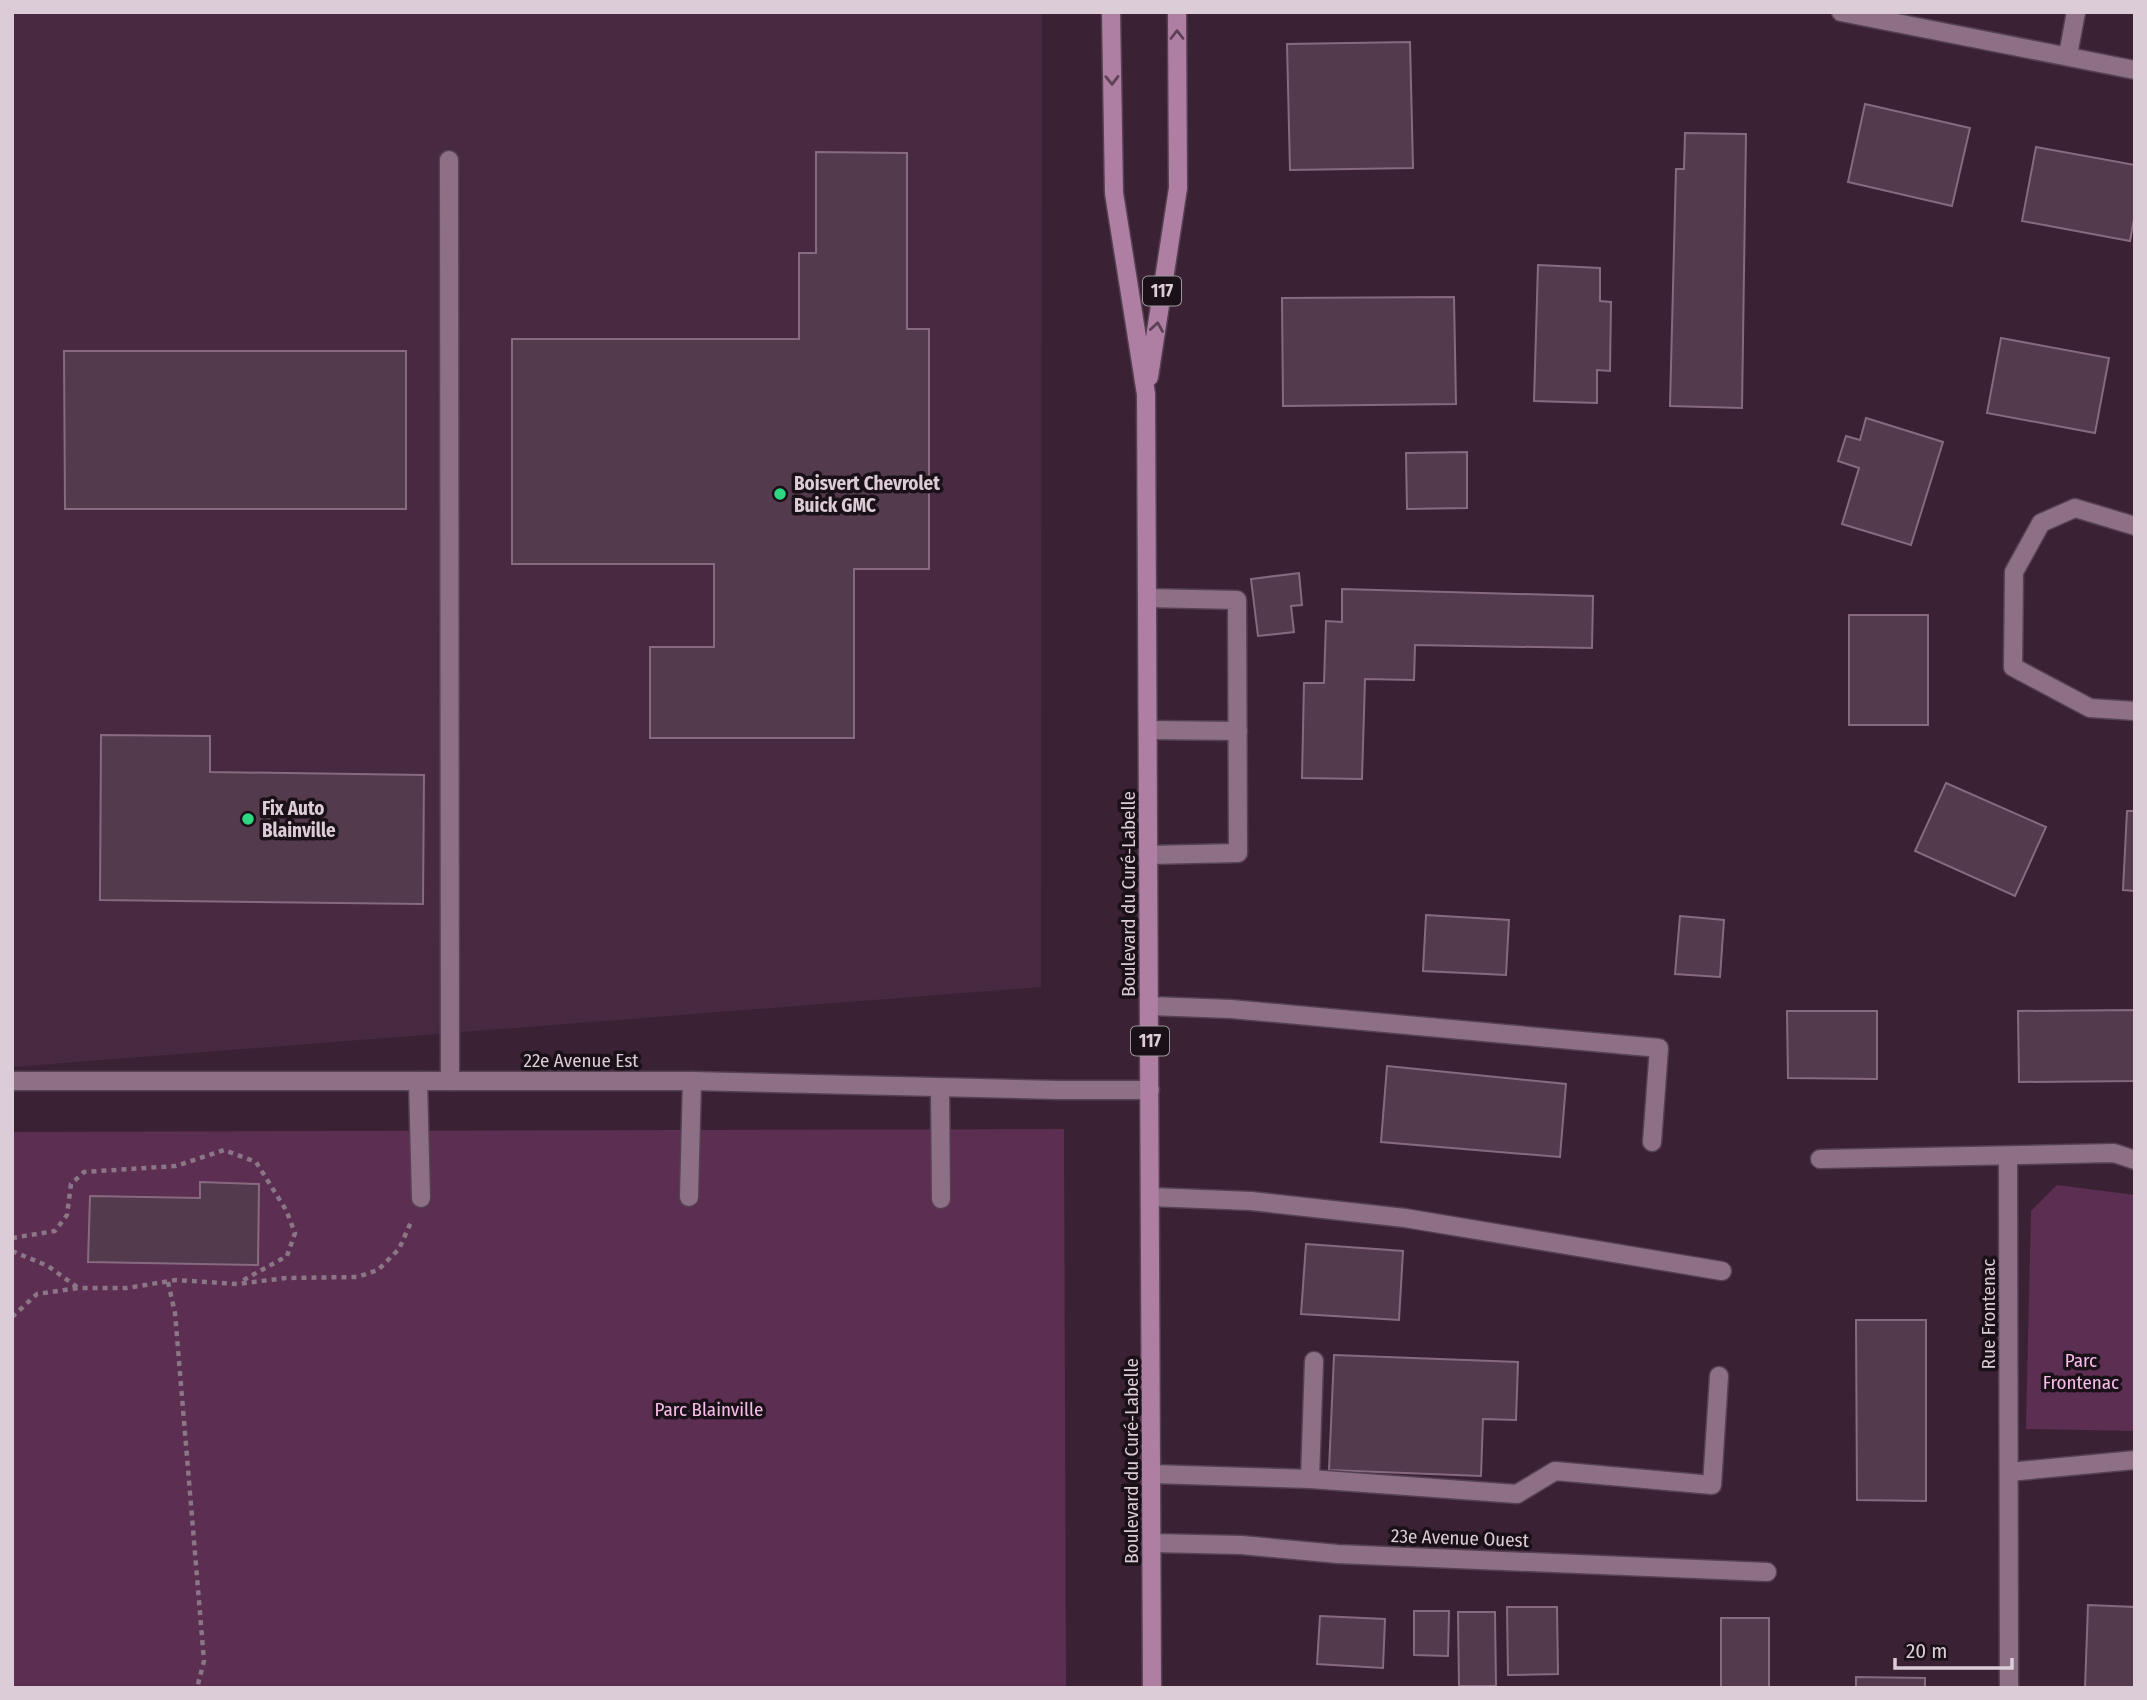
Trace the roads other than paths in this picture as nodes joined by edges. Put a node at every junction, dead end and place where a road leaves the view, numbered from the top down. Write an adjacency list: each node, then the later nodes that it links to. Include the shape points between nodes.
1 (1111, 12): 8 (main road, Boulevard du Curé-Labelle / 117, one-way to 8, via 1114,193)
2 (1177, 12): 8 (main road, Boulevard du Curé-Labelle / 117, one-way to 2, via 1178,188)
3 (1841, 12): 5 (street)
4 (2076, 12): 5 (street)
5 (2068, 55): 6 (street)
6 (2135, 70)
7 (449, 160): 18 (street)
8 (1146, 394): 10 (main road, Boulevard du Curé-Labelle / 117)
9 (2135, 526): 11 (street, via 2075,508 2041,523 2014,572 2013,667 2090,708)
10 (1147, 598): 12 (main road, Boulevard du Curé-Labelle / 117); 13 (street, via 1237,600)
11 (2135, 711)
12 (1148, 730): 13 (street); 14 (main road, Boulevard du Curé-Labelle / 117)
13 (1238, 731): 14 (street, via 1238,853)
14 (1149, 855): 15 (main road, Boulevard du Curé-Labelle / 117)
15 (1150, 1006): 21 (main road, Boulevard du Curé-Labelle / 117); 22 (street, via 1231,1009 1659,1048)
16 (12, 1081): 17 (street, 22e Avenue Est)
17 (418, 1081): 18 (street, 22e Avenue Est); 28 (street)
18 (450, 1081): 19 (street, 22e Avenue Est)
19 (692, 1081): 20 (street, 22e Avenue Est); 26 (street)
20 (940, 1088): 21 (street, 22e Avenue Est); 29 (street)
21 (1150, 1090): 27 (main road, Boulevard du Curé-Labelle / 117)
22 (1652, 1142)
23 (2008, 1156): 24 (street); 25 (street, via 2114,1153); 34 (street, Rue Frontenac)
24 (1820, 1159)
25 (2135, 1160)
26 (689, 1197)
27 (1151, 1197): 30 (street, via 1251,1201 1405,1218); 35 (main road, Boulevard du Curé-Labelle / 117)
28 (421, 1198)
29 (942, 1199)
30 (1722, 1271)
31 (1314, 1361): 36 (street)
32 (1719, 1376): 36 (street, via 1713,1485 1555,1471 1517,1494)
33 (2135, 1460): 34 (street)
34 (2009, 1472): 40 (street, Rue Frontenac)
35 (1152, 1474): 36 (street); 37 (main road, Boulevard du Curé-Labelle / 117)
36 (1310, 1479)
37 (1152, 1543): 38 (street, 23e Avenue Ouest); 39 (main road, Boulevard du Curé-Labelle / 117)
38 (1767, 1572)
39 (1152, 1688)
40 (2009, 1688)

